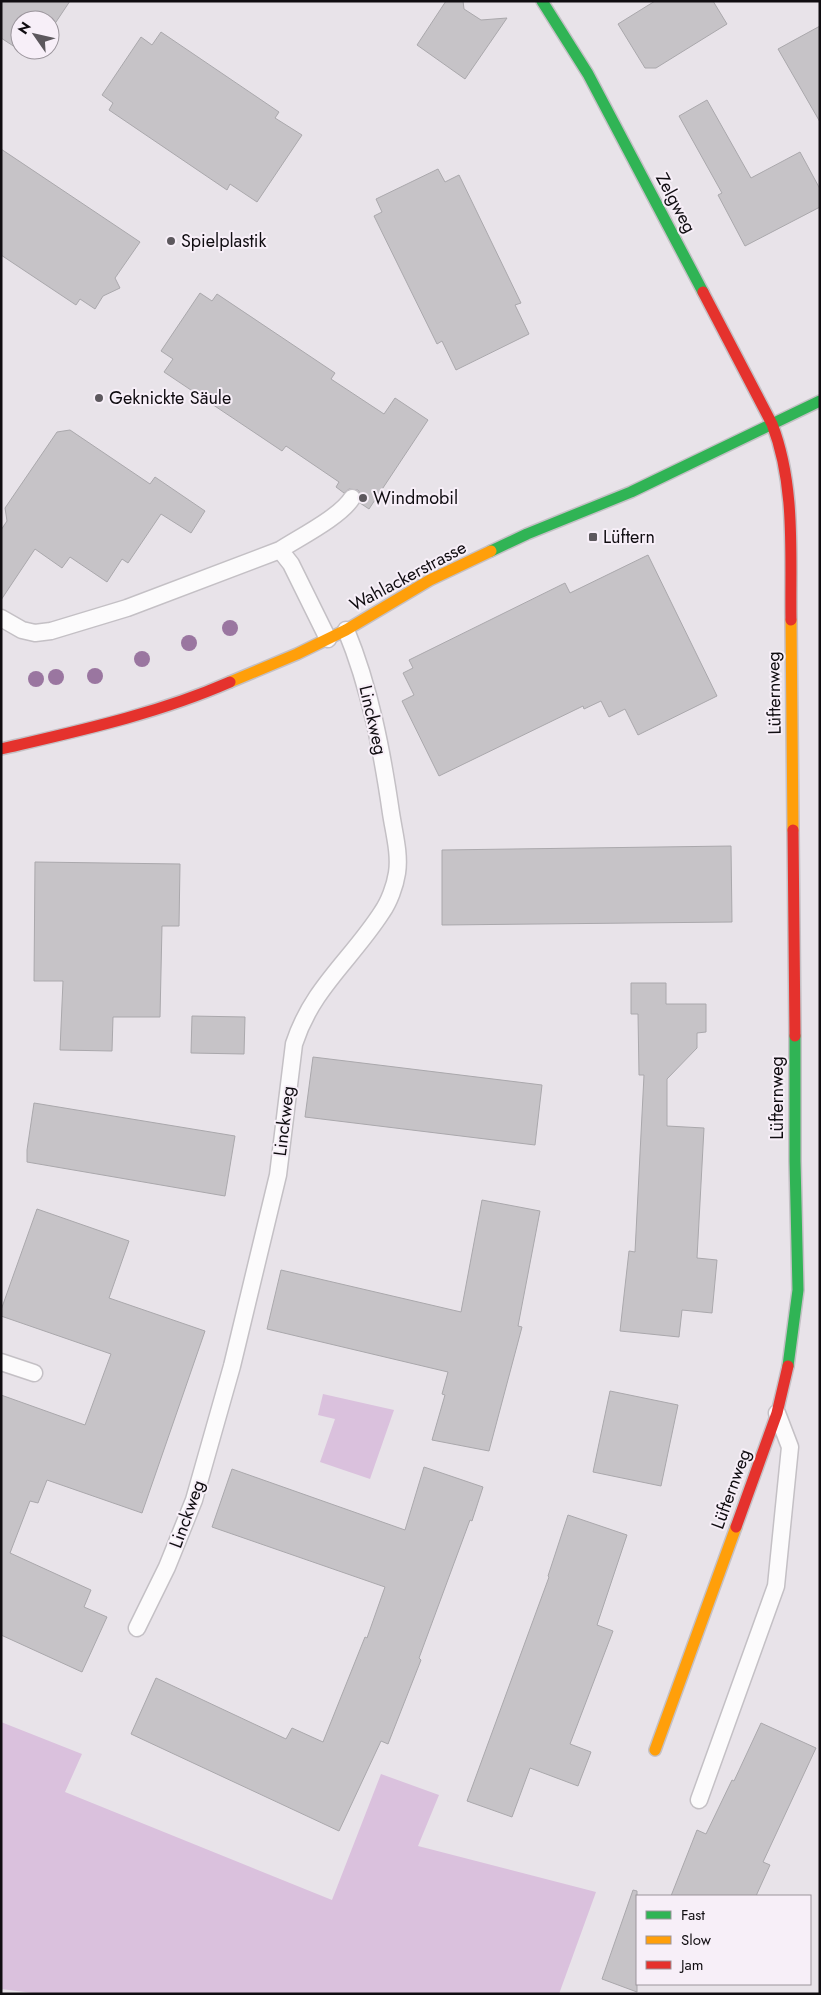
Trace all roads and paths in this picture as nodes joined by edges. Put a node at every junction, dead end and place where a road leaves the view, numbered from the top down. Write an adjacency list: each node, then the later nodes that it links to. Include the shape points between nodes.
1 (542, 1): 3 (street, Zelgweg, via 588,74)
2 (820, 401): 3 (street, Wahlackerstrasse)
3 (772, 424): 7 (street, Wahlackerstrasse, via 631,492 527,534 430,580); 12 (street, Lüfternweg, via 790,490 798,1290 790,1359)
4 (352, 498): 5 (lane, via 344,508)
5 (280, 550): 6 (lane, via 127,608 51,631 35,633 22,630); 8 (lane, via 291,564)
6 (1, 618)
7 (346, 630): 8 (street, Wahlackerstrasse); 13 (lane, Linckweg, via 360,665 385,775 397,852 397,874 383,912 319,993 299,1027 294,1044 278,1175 232,1366 194,1500 167,1567)
8 (328, 639): 9 (street, Wahlackerstrasse, via 215,688 159,708 100,726)
9 (1, 749)
10 (1, 1362): 11 (lane)
11 (34, 1374)
12 (777, 1413): 14 (street, Lüfternweg); 15 (lane, via 790,1447 776,1586)
13 (137, 1628)
14 (655, 1750)
15 (699, 1800)

